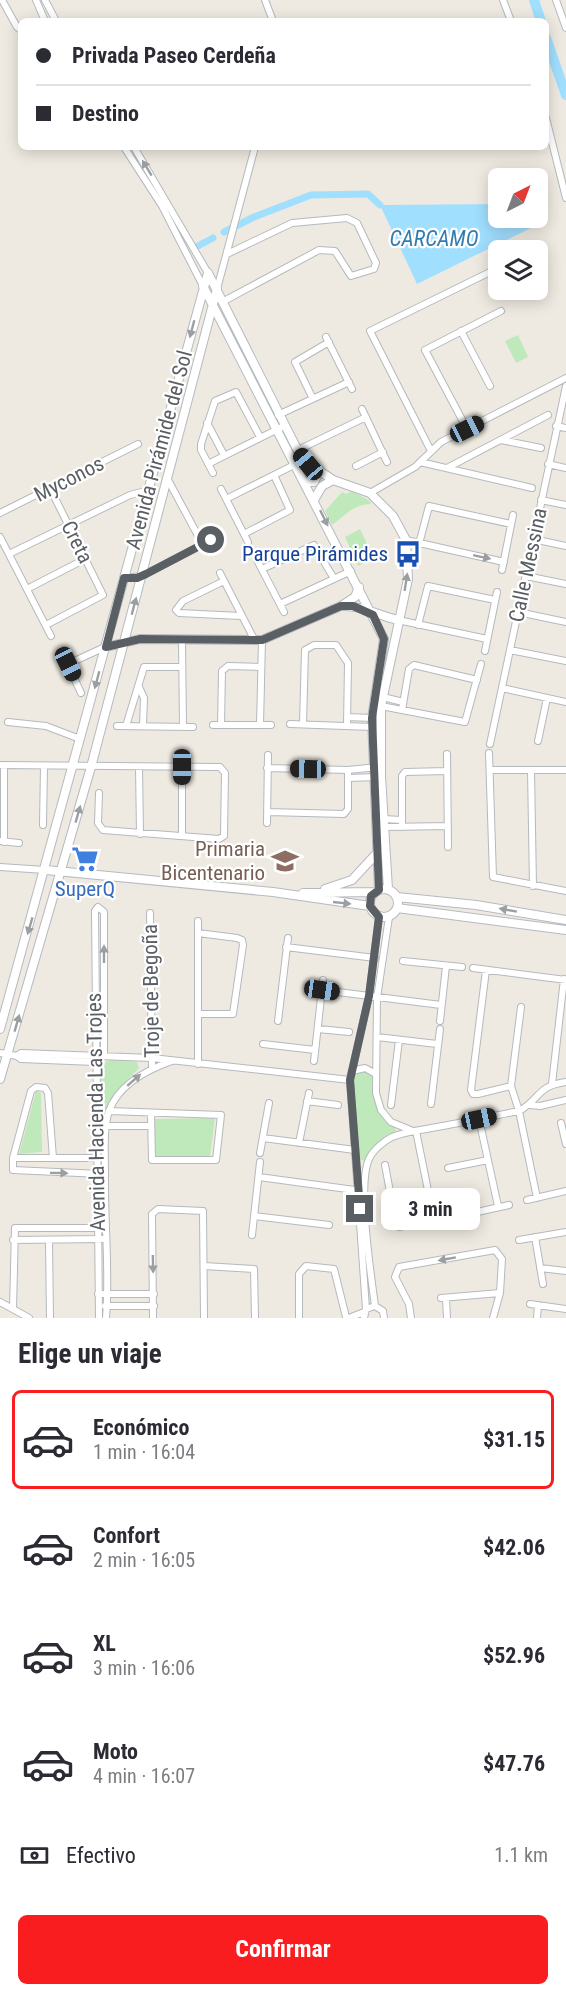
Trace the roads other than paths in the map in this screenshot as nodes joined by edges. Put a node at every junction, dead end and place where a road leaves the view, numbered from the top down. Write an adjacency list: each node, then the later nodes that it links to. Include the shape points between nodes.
1 (2, 0): 11 (street)
2 (36, 0): 7 (street)
3 (45, 0): 8 (street)
4 (265, 0): 9 (street)
5 (503, 0): 10 (street)
6 (556, 0): 12 (street)
7 (44, 18)
8 (54, 18)
9 (272, 18)
10 (510, 18)
11 (18, 28)
12 (566, 28)
13 (549, 128): 19 (street)
14 (126, 150): 18 (street)
15 (133, 150): 18 (street)
16 (136, 150): 20 (street, one-way to 16)
17 (254, 150): 22 (street)
18 (129, 154): 21 (street)
19 (566, 198)
20 (192, 247): 21 (street); 23 (street)
21 (185, 251): 25 (street)
22 (227, 254): 26 (street); 27 (street, via 292,224 347,218 357,223 376,263 374,269 351,276 335,251 319,250)
23 (208, 273): 25 (street, Avenida Pirámide del Sol); 26 (street)
24 (488, 273): 51 (street, via 370,331)
25 (203, 286): 28 (street); 47 (street, Avenida Pirámide del Sol, one-way to 47)
26 (217, 289): 27 (street); 28 (street, Avenida Pirámide del Sol)
27 (224, 301): 36 (street)
28 (213, 306): 42 (street); 50 (street, Avenida Pirámide del Sol)
29 (501, 311): 30 (street)
30 (461, 331): 32 (street); 43 (street, via 425,352)
31 (566, 378): 43 (street)
32 (490, 386)
33 (566, 388): 40 (street, Calle Messina)
34 (312, 399): 34 (street, via 351,386 328,339 295,362); 36 (street)
35 (362, 409): 38 (street)
36 (278, 415): 42 (street)
37 (548, 415): 45 (street)
38 (366, 417): 49 (street); 52 (street)
39 (207, 423): 44 (street, via 214,401 236,392); 53 (street); 56 (street, via 201,450)
40 (556, 426): 41 (street); 58 (street, Calle Messina)
41 (566, 428)
42 (277, 429): 44 (street); 49 (street); 57 (street)
43 (467, 429): 51 (street)
44 (260, 437): 53 (street)
45 (501, 440): 48 (street); 60 (street)
46 (138, 444): 68 (street, Myconos)
47 (161, 448): 50 (street); 71 (street, Avenida Pirámide del Sol)
48 (541, 448)
49 (297, 450): 62 (street)
50 (175, 451): 65 (street, Avenida Pirámide del Sol)
51 (431, 451): 55 (street)
52 (383, 452): 54 (street); 59 (street)
53 (224, 455): 56 (street)
54 (387, 462)
55 (420, 462): 60 (street); 72 (street)
56 (208, 464): 63 (street)
57 (296, 464): 64 (street); 67 (street)
58 (548, 464): 61 (street); 75 (street, Calle Messina)
59 (356, 466)
60 (447, 468): 69 (street)
61 (566, 468)
62 (316, 469): 66 (street); 67 (street, via 314,482)
63 (213, 473)
64 (273, 475): 73 (street); 81 (street, via 291,510)
65 (166, 478): 88 (street); 98 (street, Avenida Pirámide del Sol)
66 (333, 480): 72 (street); 74 (street, via 322,486)
67 (304, 482): 74 (street)
68 (50, 488): 77 (street, Myconos); 80 (street, Creta)
69 (532, 488)
70 (221, 489): 73 (street)
71 (150, 490): 80 (street, via 130,495); 101 (street, Avenida Pirámide del Sol)
72 (370, 493): 85 (street, via 393,516)
73 (226, 499): 81 (street)
74 (314, 500): 96 (street, one-way to 96)
75 (541, 500): 76 (street); 83 (street, Calle Messina)
76 (566, 505)
77 (0, 513)
78 (513, 515): 79 (street)
79 (512, 524): 87 (street, via 429,506); 93 (street)
80 (69, 526): 90 (street); 91 (street, Creta)
81 (244, 534): 86 (street)
82 (0, 537): 90 (street)
83 (533, 539): 89 (street); 99 (street, Calle Messina)
84 (211, 540): 88 (street)
85 (405, 540): 87 (street); 114 (street, one-way to 85, via 408,579)
86 (248, 542)
87 (418, 544): 93 (street, one-way to 93)
88 (203, 545): 98 (street)
89 (566, 546)
90 (9, 554): 105 (street)
91 (85, 559): 105 (street); 117 (street, Creta, via 103,595)
92 (257, 560): 94 (street)
93 (504, 562): 95 (street)
94 (262, 569): 100 (street, via 314,545); 108 (street)
95 (502, 570)
96 (351, 571): 100 (street); 104 (street)
97 (220, 573): 102 (street)
98 (142, 576): 101 (street); 122 (street, Avenida Pirámide del Sol, one-way to 98)
99 (526, 576): 103 (street); 111 (street, Calle Messina)
100 (333, 577): 108 (street)
101 (124, 578): 123 (street, Avenida Pirámide del Sol)
102 (224, 581): 113 (street); 113 (street, via 183,602 176,610 194,615)
103 (566, 584)
104 (359, 587): 109 (street, via 355,597); 112 (street)
105 (27, 589): 117 (street)
106 (497, 592): 107 (street)
107 (495, 600): 116 (street, via 428,586); 119 (street)
108 (280, 604): 110 (street)
109 (341, 606): 112 (street, via 353,606); 121 (street)
110 (284, 612)
111 (518, 612): 115 (street); 124 (street, Calle Messina)
112 (373, 615): 114 (street); 143 (street, via 385,648)
113 (241, 616): 121 (street)
114 (398, 620): 116 (street); 137 (street)
115 (566, 622)
116 (415, 624): 119 (street)
117 (46, 626): 118 (street)
118 (51, 636)
119 (487, 639): 125 (street)
120 (182, 640): 121 (street); 122 (street); 130 (street)
121 (259, 640): 131 (street)
122 (125, 641): 123 (street); 163 (street, Avenida Pirámide del Sol)
123 (106, 647): 128 (street); 154 (street, Avenida Pirámide del Sol, one-way to 154)
124 (510, 650): 127 (street); 134 (street, Calle Messina)
125 (485, 651)
126 (62, 652): 128 (street)
127 (566, 661)
128 (68, 664): 135 (street)
129 (481, 664): 132 (street)
130 (182, 667): 133 (street, via 144,667); 152 (street)
131 (261, 668): 146 (street); 146 (street, via 228,666 222,671 217,725)
132 (477, 680): 138 (street, via 414,665 409,669); 140 (street, via 465,722)
133 (139, 687): 149 (street); 150 (street, via 144,698)
134 (502, 687): 136 (street); 156 (street, Calle Messina)
135 (81, 693)
136 (547, 698): 139 (street); 155 (street)
137 (382, 702): 138 (street); 140 (street); 171 (street)
138 (402, 702): 140 (street)
139 (566, 702)
140 (400, 710)
141 (347, 717): 143 (street); 145 (street, via 348,663 336,645 314,645 305,651); 151 (street)
142 (8, 722): 154 (street, via 46,726)
143 (369, 722): 151 (street); 171 (street)
144 (290, 724): 145 (street)
145 (303, 724): 151 (street)
146 (260, 725): 147 (street)
147 (271, 725)
148 (117, 726): 149 (street)
149 (126, 726): 150 (street)
150 (143, 726): 152 (street)
151 (347, 726)
152 (183, 727): 153 (street)
153 (193, 727)
154 (80, 739): 162 (street, Avenida Pirámide del Sol)
155 (538, 741)
156 (490, 744)
157 (489, 753): 168 (street)
158 (447, 754): 172 (street)
159 (268, 755): 166 (street)
160 (2, 765): 161 (street); 183 (street)
161 (44, 766): 162 (street); 179 (street)
162 (73, 767): 163 (street); 187 (street, Avenida Pirámide del Sol)
163 (91, 767): 164 (street); 188 (street, Avenida Pirámide del Sol, one-way to 163)
164 (139, 767): 165 (street); 181 (street)
165 (182, 767): 182 (street); 182 (street, via 220,767 225,773 222,838)
166 (267, 768): 167 (street); 175 (street)
167 (348, 770): 171 (street); 173 (street)
168 (490, 770): 169 (street); 192 (street, via 493,877)
169 (531, 770): 170 (street); 192 (street)
170 (566, 770)
171 (375, 771): 173 (street, via 364,777); 177 (street); 186 (street)
172 (447, 771): 178 (street, via 405,772); 180 (street)
173 (348, 778): 175 (street, via 348,809 344,814)
174 (99, 793): 181 (street, via 100,827)
175 (268, 812): 176 (street)
176 (267, 823)
177 (384, 823): 178 (street); 193 (street)
178 (400, 823): 180 (street)
179 (43, 825)
180 (448, 826): 185 (street)
181 (140, 834): 182 (street)
182 (182, 836)
183 (2, 842): 184 (street)
184 (19, 843)
185 (448, 847)
186 (378, 852): 193 (street); 196 (street, via 352,880)
187 (49, 856): 188 (street, via 57,861); 190 (street, Avenida Pirámide del Sol)
188 (66, 858): 191 (street, Avenida Pirámide del Sol)
189 (0, 867): 190 (street)
190 (46, 870): 191 (street); 224 (street, Avenida Pirámide del Sol, one-way to 224)
191 (62, 871): 195 (street); 233 (street, Avenida Pirámide del Sol, one-way to 191)
192 (533, 886): 194 (street)
193 (380, 890): 196 (street); 197 (street); 198 (street)
194 (566, 891)
195 (273, 892): 196 (street); 198 (street, one-way to 198)
196 (313, 893)
197 (397, 897): 199 (street); 202 (street, one-way to 197)
198 (370, 906): 201 (street)
199 (397, 908): 201 (street); 204 (street)
200 (150, 913): 236 (street, Troje de Begoña)
201 (384, 917): 208 (street); 218 (street)
202 (566, 920)
203 (198, 921): 205 (street)
204 (566, 930)
205 (198, 933): 221 (street); 221 (street, via 237,938 243,945 233,1014)
206 (288, 938): 207 (street)
207 (286, 947): 208 (street); 222 (street)
208 (375, 958): 217 (street)
209 (403, 961): 210 (street)
210 (446, 966): 211 (street); 219 (street)
211 (462, 968)
212 (473, 968): 213 (street)
213 (486, 970): 215 (street); 247 (street, via 471,1090 478,1094)
214 (323, 980): 216 (street)
215 (565, 980): 246 (street)
216 (322, 990): 217 (street); 225 (street)
217 (369, 996): 218 (street); 241 (street)
218 (377, 998): 219 (street); 228 (street)
219 (441, 1005): 223 (street)
220 (521, 1007): 247 (street)
221 (198, 1014): 239 (street)
222 (278, 1021)
223 (440, 1021)
224 (0, 1029)
225 (318, 1029): 227 (street); 232 (street)
226 (440, 1029): 231 (street)
227 (349, 1032)
228 (376, 1037): 229 (street); 242 (street)
229 (399, 1040): 231 (street); 253 (street)
230 (263, 1044): 232 (street)
231 (437, 1044): 250 (street)
232 (315, 1050): 238 (street)
233 (8, 1054): 235 (street); 243 (street, Avenida Pirámide del Sol)
234 (104, 1055): 235 (street); 235 (street, Avenida Hacienda Las Trojes, one-way to 235, via 104,912 98,907 94,911); 236 (street)
235 (95, 1058): 271 (street, Avenida Hacienda Las Trojes)
236 (152, 1058): 237 (street); 240 (street, Troje de Begoña)
237 (175, 1060): 239 (street); 240 (street, Avenida Hacienda Las Trojes)
238 (314, 1061)
239 (198, 1064): 244 (street)
240 (152, 1068): 254 (street, Avenida Hacienda Las Trojes, one-way to 240, via 121,1092)
241 (352, 1071): 242 (street, via 365,1068); 244 (street)
242 (374, 1073): 259 (street, via 381,1110)
243 (0, 1079)
244 (350, 1080): 268 (street)
245 (566, 1082): 246 (street)
246 (552, 1084): 252 (street, via 541,1089)
247 (511, 1086): 255 (street)
248 (566, 1100): 252 (street)
249 (269, 1103): 264 (street)
250 (431, 1104)
251 (338, 1105): 265 (street, via 308,1097)
252 (530, 1105): 255 (street)
253 (391, 1106)
254 (109, 1111): 256 (street); 260 (street, Avenida Hacienda Las Trojes)
255 (519, 1111): 257 (street); 281 (street)
256 (151, 1114): 261 (street); 261 (street, via 221,1115 216,1160 152,1160)
257 (479, 1119): 262 (street); 273 (street)
258 (561, 1123): 266 (street)
259 (395, 1125): 262 (street); 263 (street)
260 (106, 1126): 261 (street); 271 (street, Avenida Hacienda Las Trojes)
261 (151, 1126)
262 (414, 1131): 263 (street); 275 (street, via 434,1220 399,1227 396,1224)
263 (393, 1137): 272 (street)
264 (263, 1138): 265 (street); 267 (street)
265 (300, 1143): 268 (street)
266 (566, 1144)
267 (260, 1153)
268 (356, 1153): 272 (street, via 361,1160); 279 (street)
269 (13, 1158): 270 (street); 270 (street, via 31,1091 36,1087 45,1088 48,1093); 277 (street, one-way to 277, via 11,1166 17,1172)
270 (54, 1158): 271 (street)
271 (101, 1158): 277 (street, Avenida Hacienda Las Trojes)
272 (369, 1158): 279 (street)
273 (488, 1160): 276 (street); 284 (street)
274 (260, 1162): 278 (street)
275 (385, 1166)
276 (448, 1168)
277 (101, 1174): 288 (street, Avenida Hacienda Las Trojes)
278 (259, 1177): 279 (street); 285 (street)
279 (362, 1191): 310 (street); 313 (street)
280 (566, 1191): 281 (street)
281 (537, 1198): 282 (street)
282 (527, 1200)
283 (509, 1205): 284 (street)
284 (498, 1206): 286 (street)
285 (254, 1216): 287 (street); 290 (street)
286 (459, 1216)
287 (329, 1225)
288 (101, 1228): 292 (street, Avenida Hacienda Las Trojes); 293 (street, via 18,1227)
289 (566, 1232): 291 (street)
290 (252, 1235)
291 (535, 1237): 294 (street); 297 (street)
292 (102, 1239): 295 (street); 301 (street, Avenida Hacienda Las Trojes); 302 (street, Avenida Hacienda Las Trojes)
293 (13, 1240): 295 (street); 311 (street)
294 (519, 1240)
295 (49, 1241): 315 (street)
296 (204, 1266): 303 (street, one-way to 303, via 203,1211 154,1211); 319 (street); 320 (street, via 254,1269)
297 (540, 1268): 298 (street); 299 (street)
298 (566, 1271)
299 (543, 1284)
300 (500, 1293): 324 (street, one-way to 324, via 502,1259 495,1250 399,1267 394,1277 409,1304); 325 (street, via 443,1298); 326 (street)
301 (98, 1294): 302 (street); 307 (street, Avenida Hacienda Las Trojes)
302 (108, 1294): 303 (street); 308 (street, Avenida Hacienda Las Trojes)
303 (154, 1294): 309 (street)
304 (0, 1302): 311 (street)
305 (530, 1304): 306 (street)
306 (538, 1305): 312 (street); 327 (street)
307 (99, 1306): 308 (street); 316 (street, Avenida Hacienda Las Trojes)
308 (107, 1306): 309 (street); 317 (street, Avenida Hacienda Las Trojes)
309 (154, 1306): 318 (street)
310 (375, 1306): 313 (street); 323 (street, via 383,1311)
311 (13, 1309): 314 (street)
312 (566, 1309)
313 (365, 1313): 322 (street)
314 (29, 1318)
315 (50, 1318)
316 (99, 1318)
317 (106, 1318)
318 (153, 1318)
319 (204, 1318)
320 (255, 1318)
321 (299, 1318): 322 (street, via 301,1269 306,1266 334,1269)
322 (346, 1318)
323 (384, 1318)
324 (411, 1318)
325 (447, 1318)
326 (494, 1318)
327 (537, 1318)

